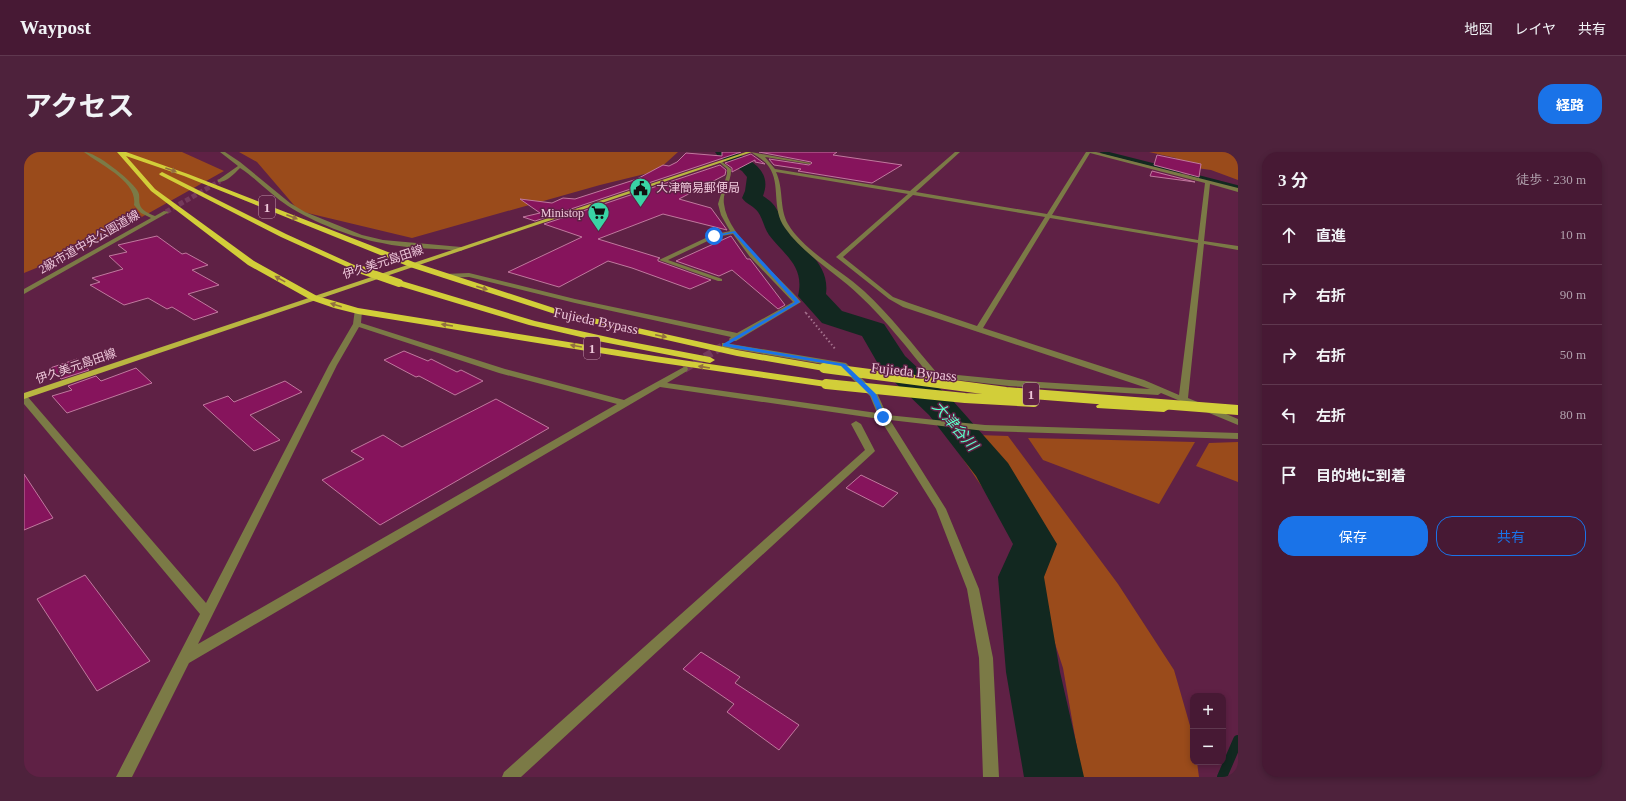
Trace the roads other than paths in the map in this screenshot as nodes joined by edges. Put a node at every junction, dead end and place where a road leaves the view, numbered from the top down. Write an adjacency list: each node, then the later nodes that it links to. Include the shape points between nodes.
1 (86, 152): 20 (street, via 135,189 137,205)
2 (121, 152): 25 (highway, 1, one-way to 25, via 186,175); 29 (highway, 1, one-way to 2, via 251,263 153,190); 35 (highway, Fujieda Bypass / 1, bridge, via 330,258 454,301 592,337 724,362)
3 (222, 152): 12 (street)
4 (750, 152): 10 (main road, 伊久美元島田線)
5 (753, 152): 9 (street)
6 (958, 152): 17 (street)
7 (1088, 152): 19 (street)
8 (1091, 152): 15 (street)
9 (760, 155): 11 (street); 13 (street)
10 (722, 161): 21 (street, via 729,169 730,175 722,194 722,212); 24 (main road, 伊久美元島田線)
11 (809, 163)
12 (240, 166): 14 (street); 24 (street, via 303,214 347,232 383,242)
13 (775, 170): 17 (street); 37 (street, via 779,205 786,226 799,242 871,301 934,375 1010,383)
14 (220, 181)
15 (1208, 182): 16 (street); 22 (street)
16 (1238, 190)
17 (912, 193): 19 (street); 32 (street, via 839,257 891,298)
18 (166, 212): 20 (street, 2級市道中央公園道線)
19 (1048, 216): 22 (street); 32 (street)
20 (154, 218): 28 (street, 2級市道中央公園道線)
21 (734, 232): 27 (street, via 714,236 662,260); 33 (street, via 797,302)
22 (1201, 242): 23 (street); 39 (street)
23 (1238, 248)
24 (461, 249): 25 (main road, 伊久美元島田線)
25 (413, 265): 26 (highway, 1); 29 (main road, 伊久美元島田線)
26 (444, 276): 33 (street, via 469,275); 35 (highway, 1, one-way to 35, via 571,316 730,351)
27 (720, 280)
28 (24, 292)
29 (314, 298): 30 (highway, 1, one-way to 29); 38 (main road, 伊久美元島田線)
30 (358, 311): 31 (street); 35 (highway, 1, one-way to 30, via 655,359)
31 (357, 324): 40 (street, via 502,371); 46 (street, via 333,365)
32 (979, 329): 37 (street)
33 (738, 336): 42 (street, via 725,345 843,365 874,395)
34 (684, 369): 36 (street)
35 (826, 377): 41 (highway, 1, bridge, via 921,382 1031,394); 41 (highway, 1, bridge, via 965,398 1101,406)
36 (658, 384): 40 (street); 42 (street)
37 (1165, 392): 39 (street)
38 (24, 397): 46 (street)
39 (1183, 400): 43 (street)
40 (626, 403): 47 (street)
41 (1238, 410)
42 (887, 418): 45 (street, via 985,428); 50 (street, via 941,510 973,589 986,658)
43 (1238, 422)
44 (856, 424): 49 (street, via 870,451)
45 (1238, 436)
46 (207, 613): 47 (street)
47 (184, 660): 48 (street)
48 (124, 777)
49 (510, 777)
50 (991, 777)

